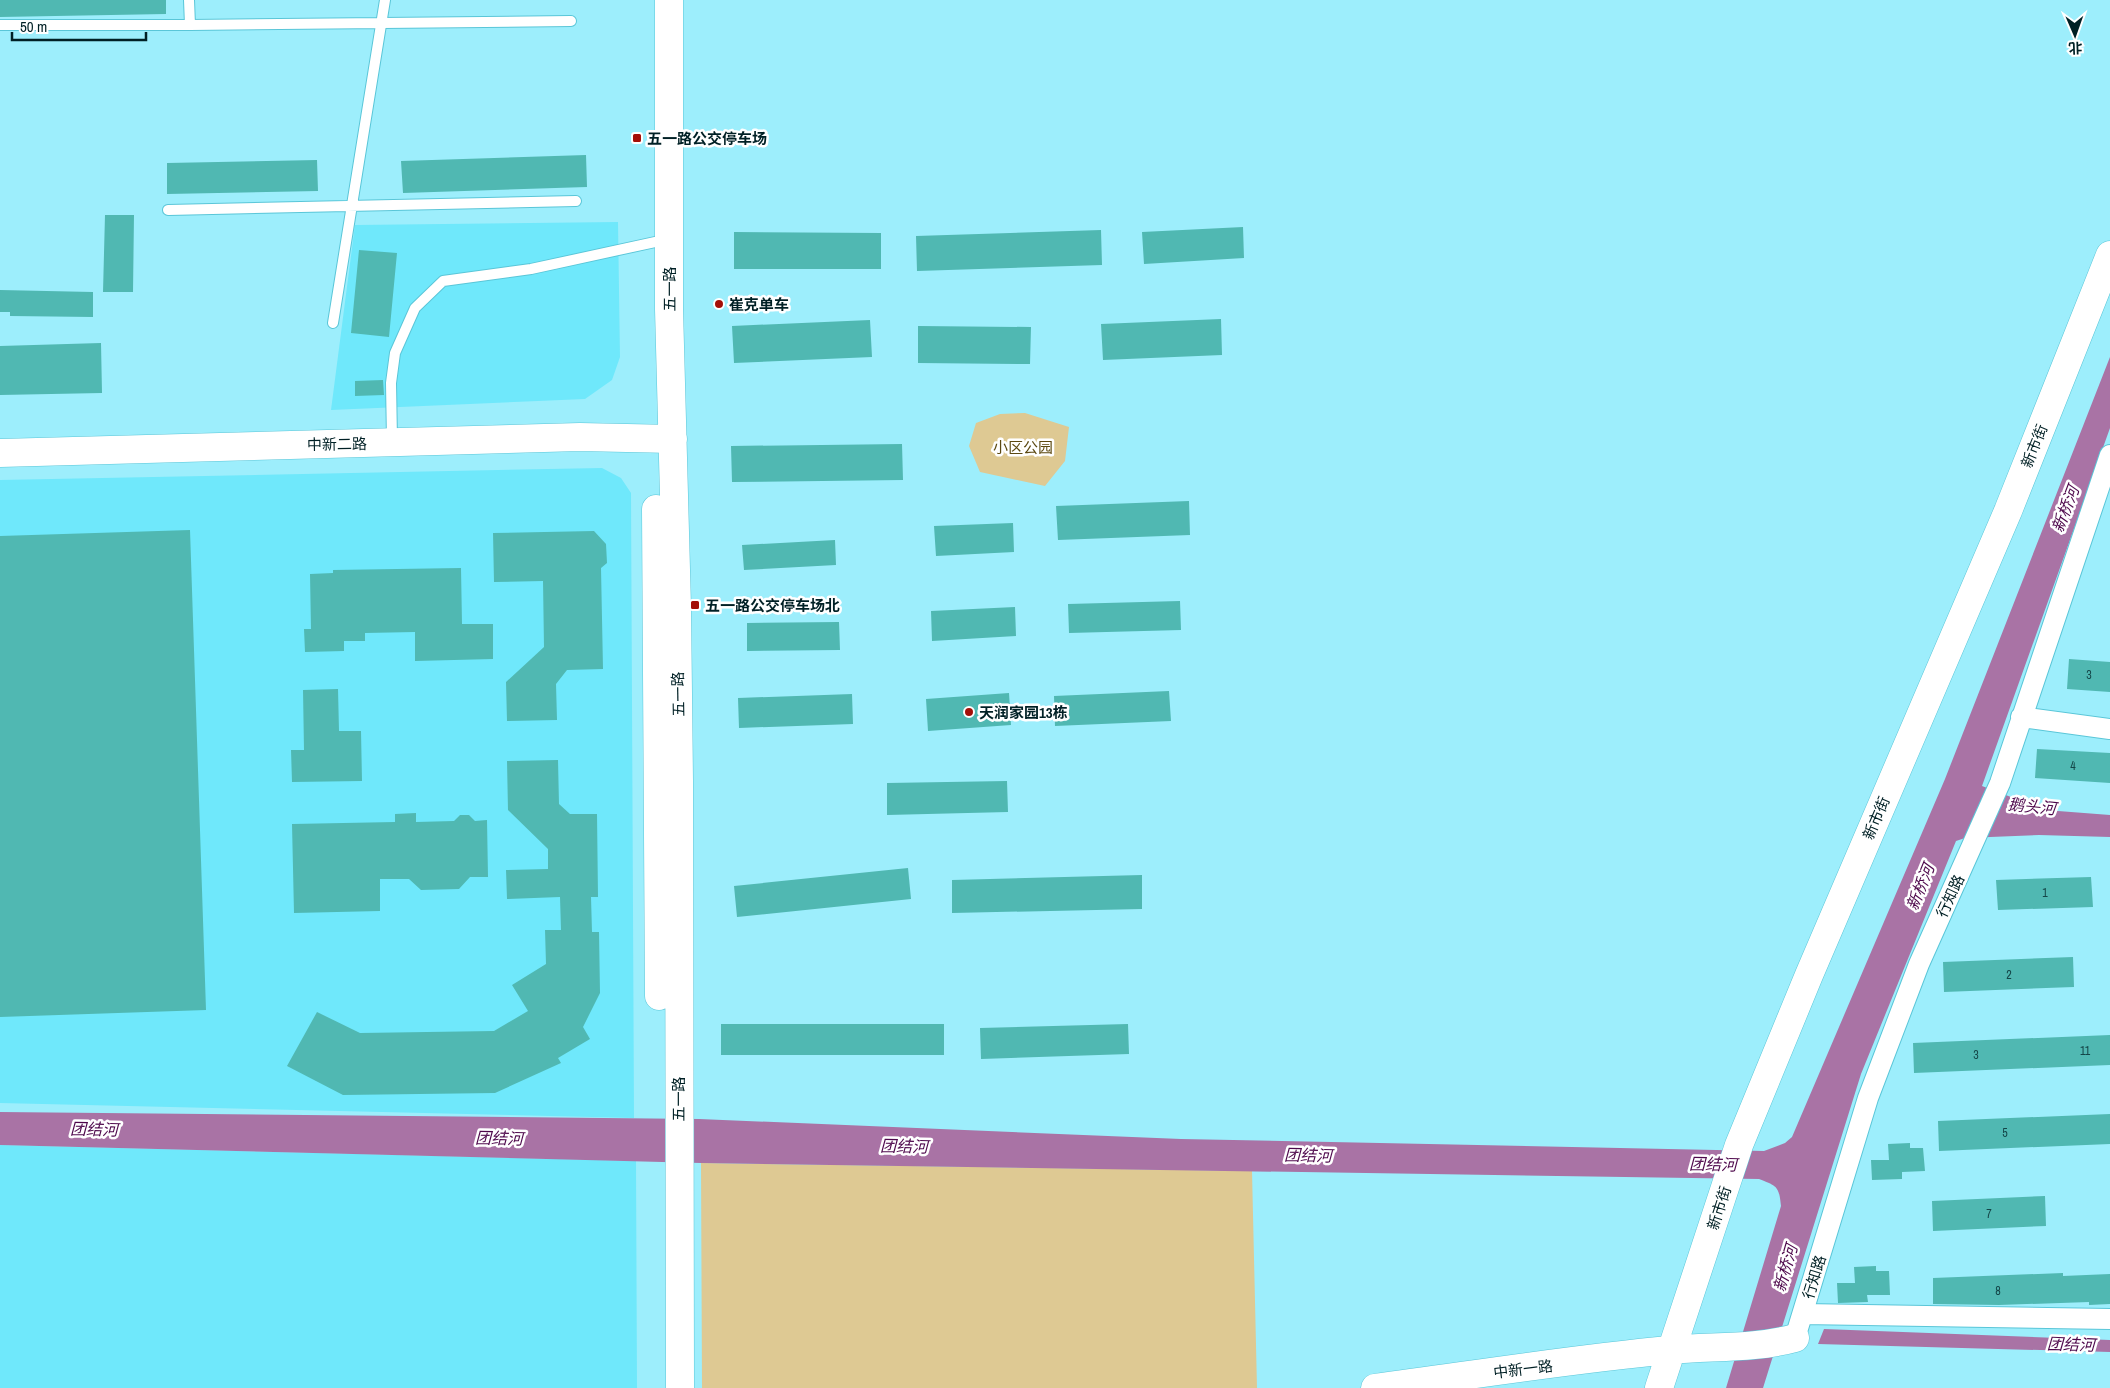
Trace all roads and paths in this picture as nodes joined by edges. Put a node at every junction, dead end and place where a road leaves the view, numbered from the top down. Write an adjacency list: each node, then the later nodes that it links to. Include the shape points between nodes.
1 (189, 0): 8 (lane)
2 (385, 0): 6 (lane)
3 (651, 0): 15 (street, 五一路, via 655,242)
4 (669, 0): 12 (street, 五一路)
5 (571, 21): 6 (lane)
6 (382, 23): 8 (lane); 10 (lane)
7 (0, 25): 8 (lane)
8 (190, 26)
9 (576, 201): 10 (lane)
10 (352, 206): 11 (lane); 14 (lane)
11 (168, 210)
12 (670, 239): 15 (street, 五一路); 16 (lane, via 531,270 443,281 415,308 395,353 391,383)
13 (2110, 255): 24 (street, 新市街, via 2008,511 1739,1145)
14 (333, 323)
15 (664, 438): 16 (street, 中新二路, via 580,437); 21 (street, 五一路)
16 (392, 443): 17 (street, 中新二路)
17 (0, 453)
18 (2110, 455): 19 (street, 行知路)
19 (2022, 717): 20 (street); 23 (street, 行知路, via 2000,783 1919,964 1868,1098)
20 (2110, 729)
21 (670, 1172): 25 (street, 五一路); 26 (street, 五一路)
22 (2110, 1319): 23 (street)
23 (1793, 1331): 24 (street, 中新一路, via 1724,1348)
24 (1671, 1350): 27 (street, 中新一路); 28 (street, 新市街)
25 (662, 1388)
26 (680, 1388)
27 (1375, 1388)
28 (1660, 1388)

